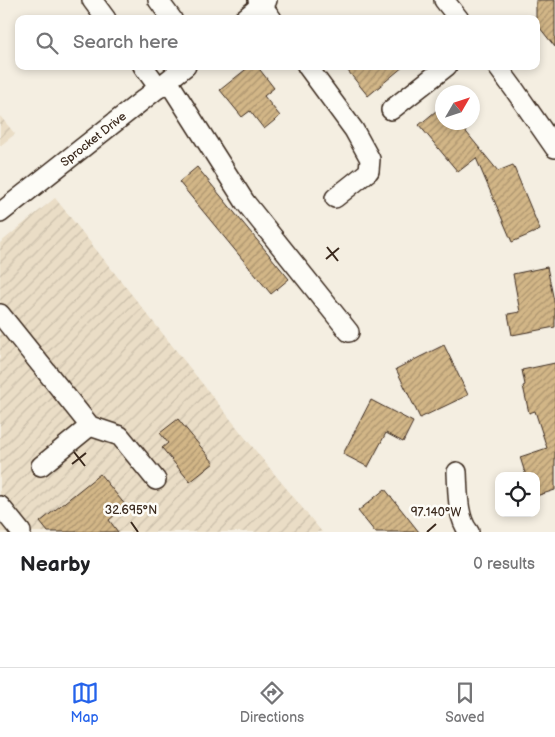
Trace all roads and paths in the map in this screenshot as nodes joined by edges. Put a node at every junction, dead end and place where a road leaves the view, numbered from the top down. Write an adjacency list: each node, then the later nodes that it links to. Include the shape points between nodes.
1 (92, 0): 5 (street)
2 (158, 0): 6 (street)
3 (444, 0): 8 (street)
4 (265, 6): 7 (street)
5 (103, 15)
6 (169, 15)
7 (250, 15)
8 (456, 15)
9 (148, 70): 14 (street)
10 (181, 70): 14 (street, Sprocket Drive)
11 (310, 70): 17 (street, via 354,130 370,159 369,171)
12 (442, 70): 15 (street)
13 (500, 70): 16 (street)
14 (164, 84): 18 (street, Sprocket Drive); 20 (street, via 245,202)
15 (391, 110)
16 (555, 148)
17 (335, 198)
18 (0, 213)
19 (0, 314): 21 (street)
20 (349, 332)
21 (90, 426): 22 (street); 24 (street, via 120,436)
22 (41, 466)
23 (457, 472): 27 (street, via 459,506)
24 (156, 480)
25 (0, 506): 26 (street)
26 (22, 532)
27 (469, 532)

